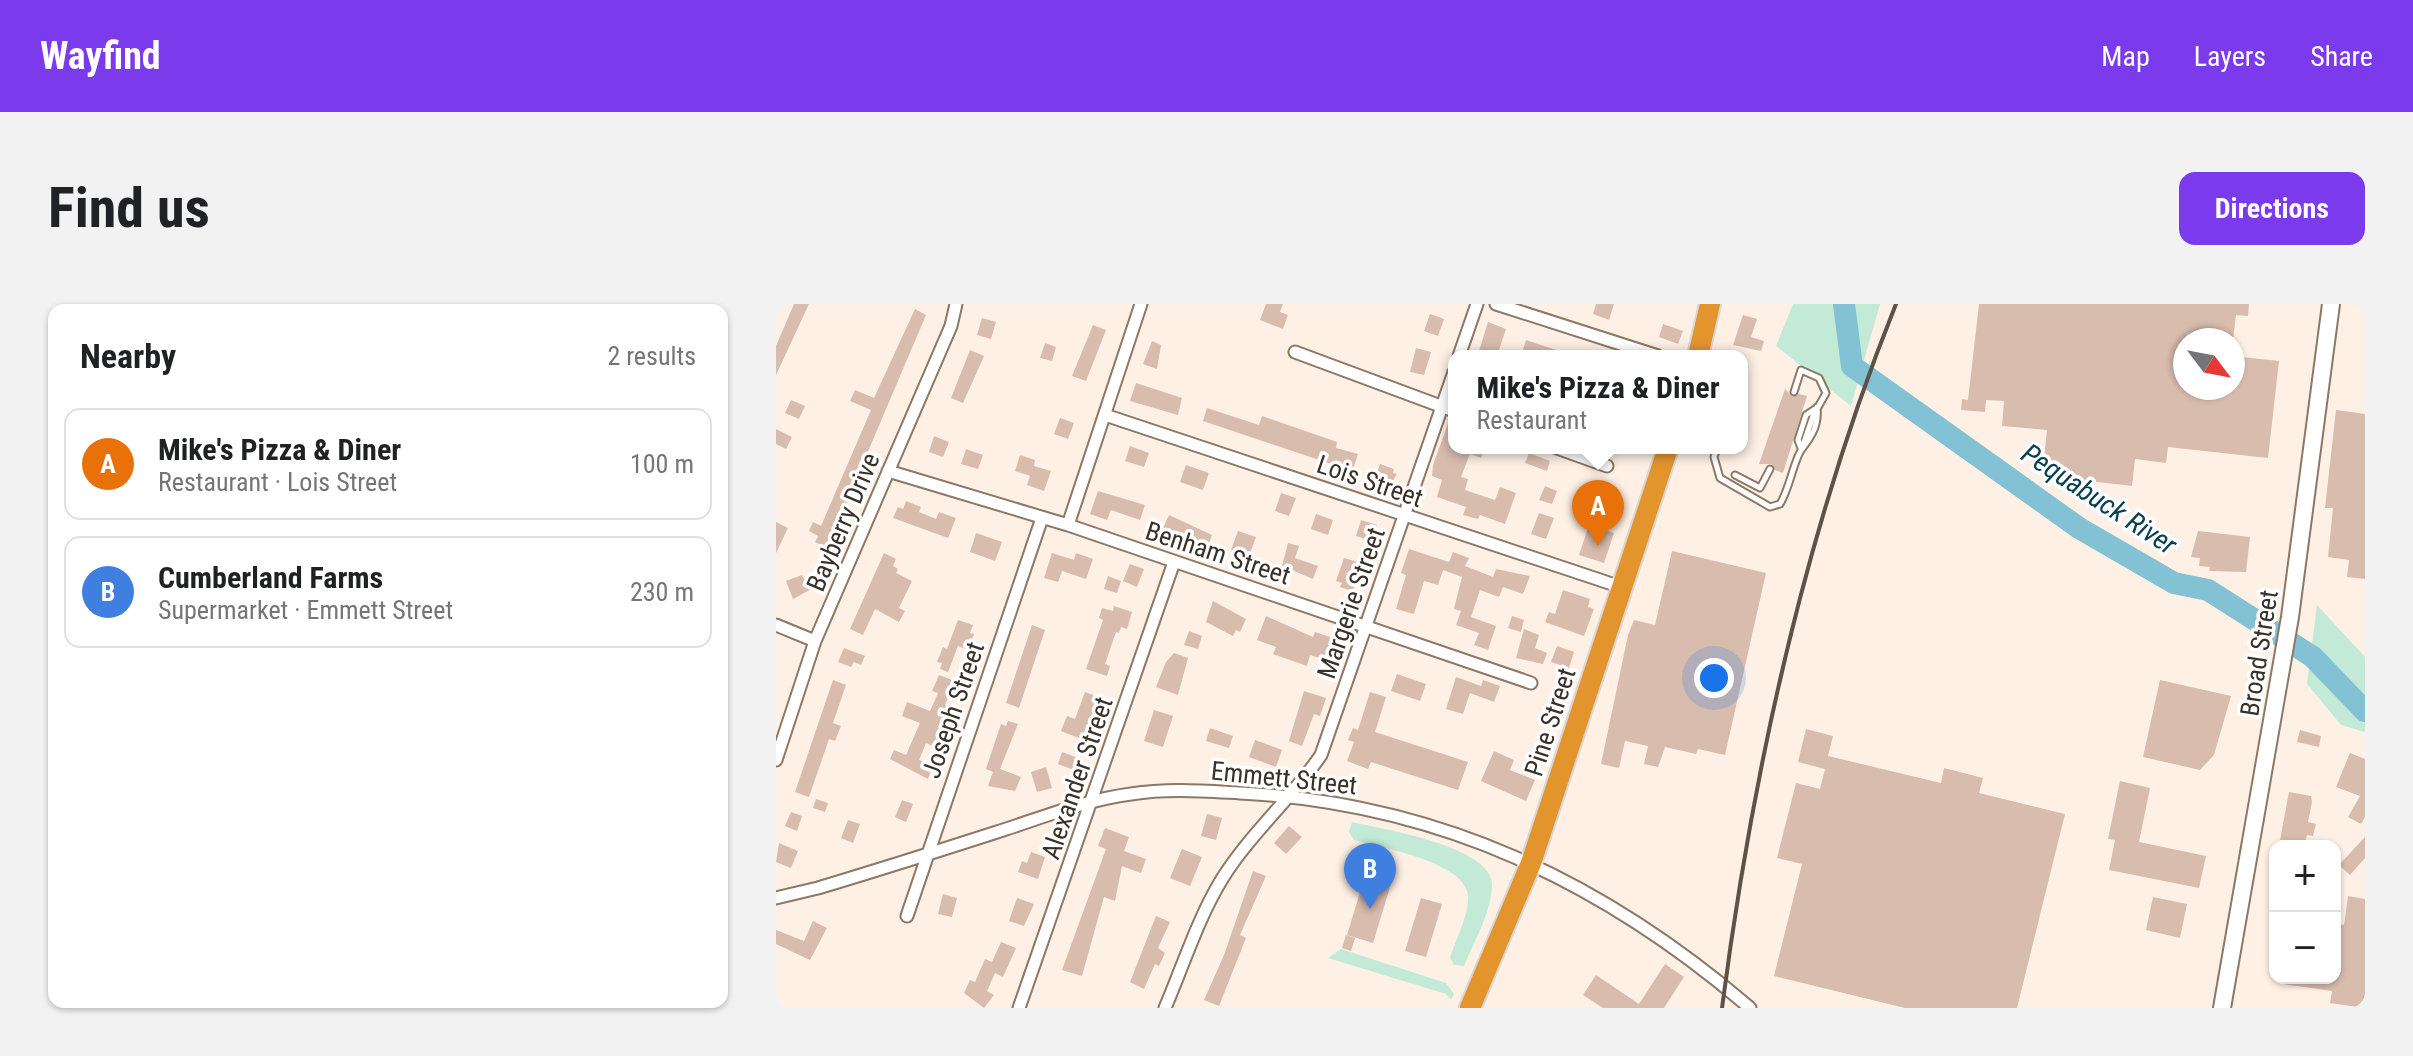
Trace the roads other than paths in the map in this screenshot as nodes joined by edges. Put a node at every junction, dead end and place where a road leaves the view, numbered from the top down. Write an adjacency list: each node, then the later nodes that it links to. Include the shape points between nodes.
1 (956, 304): 21 (street, Bayberry Drive)
2 (1141, 304): 14 (street)
3 (1477, 304): 7 (street)
4 (1496, 304): 8 (street)
5 (1710, 304): 9 (highway)
6 (2331, 304): 43 (main road, Broad Street, via 2290,617)
7 (1461, 350)
8 (1639, 350)
9 (1699, 350)
10 (1295, 352): 13 (street)
11 (1794, 392): 12 (lane, via 1801,370 1819,378 1826,393)
12 (1817, 407): 15 (lane, via 1810,443); 15 (lane, via 1806,415 1798,440)
13 (1448, 408): 23 (street, Margerie Street)
14 (1105, 415): 23 (street, Lois Street); 25 (street)
15 (1802, 449): 18 (lane, via 1791,487 1780,504 1770,507 1720,478)
16 (1574, 454): 19 (street)
17 (1666, 454): 27 (highway, Pine Street)
18 (1715, 454)
19 (1607, 466)
20 (1770, 469): 22 (lane, via 1760,488)
21 (888, 471): 24 (street, Benham Street); 30 (street, Bayberry Drive)
22 (1735, 475)
23 (1405, 516): 27 (street, Lois Street); 29 (street, Margerie Street)
24 (1042, 518): 25 (street, Benham Street); 35 (street, Joseph Street)
25 (1068, 525): 26 (street, Benham Street)
26 (1174, 562): 29 (street, Benham Street); 34 (street, Alexander Street)
27 (1621, 587): 36 (highway, Pine Street)
28 (776, 625): 30 (street)
29 (1368, 626): 31 (street, Benham Street); 33 (street, Margerie Street, via 1321,755)
30 (815, 641): 32 (street, Bayberry Drive)
31 (1531, 683)
32 (776, 760)
33 (1292, 796): 34 (street, Emmett Street, via 1160,791); 36 (street, Emmett Street, via 1446,829); 40 (street, Margerie Street, via 1220,881)
34 (1092, 801): 35 (street, Emmett Street); 39 (street, Alexander Street)
35 (926, 855): 37 (street, Emmett Street); 38 (street, Joseph Street)
36 (1531, 863): 41 (highway, Pine Street); 42 (street, Emmett Street, via 1636,919)
37 (776, 898)
38 (907, 916)
39 (1019, 1008)
40 (1165, 1008)
41 (1470, 1008)
42 (1750, 1008)
43 (2222, 1008)

